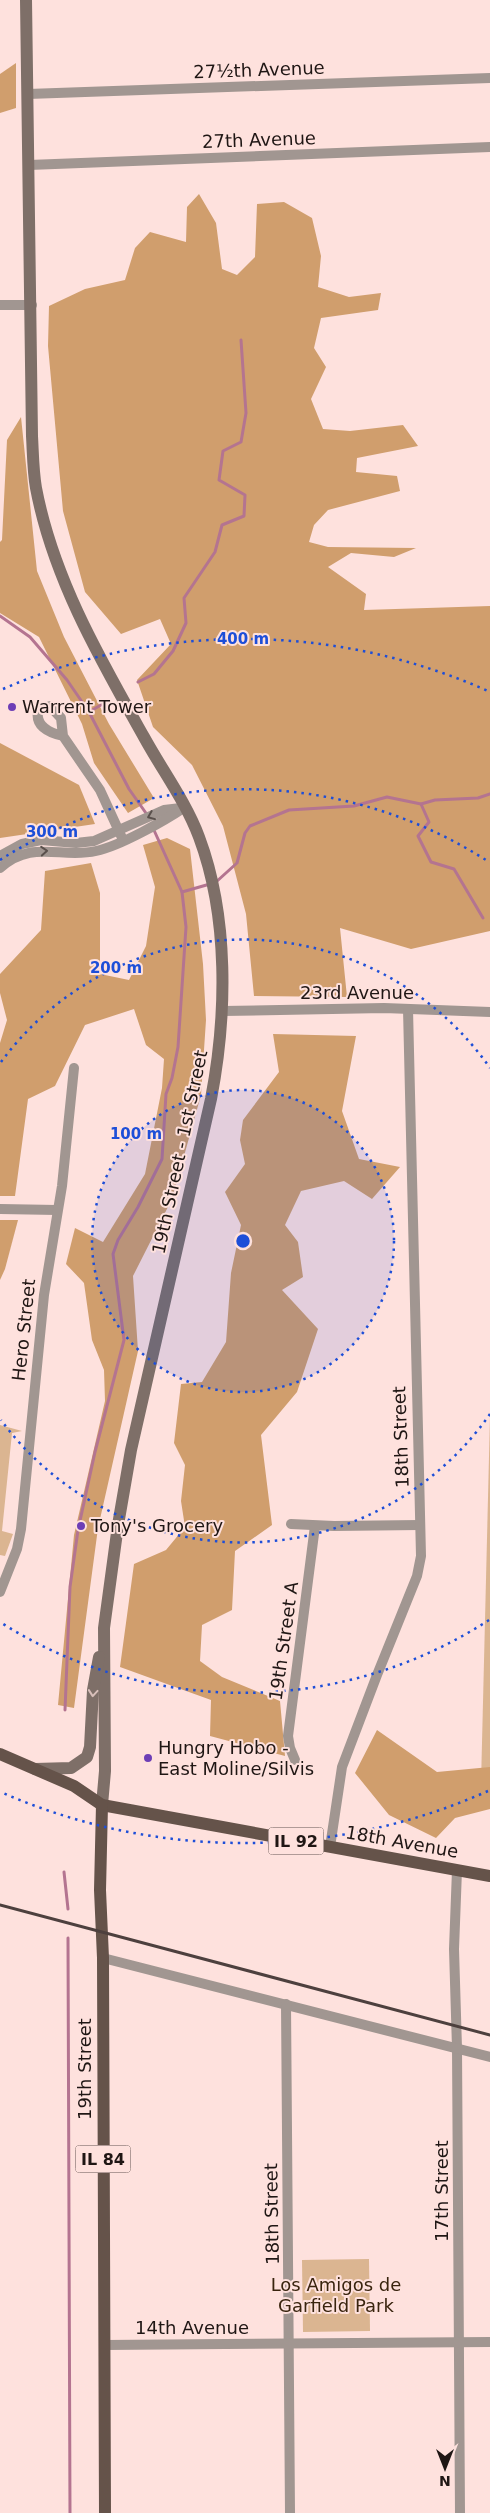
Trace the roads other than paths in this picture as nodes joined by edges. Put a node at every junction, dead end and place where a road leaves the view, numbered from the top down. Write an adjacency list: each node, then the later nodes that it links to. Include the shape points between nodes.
1 (26, 0): 3 (main road, 19th Street - 1st Street)
2 (490, 78): 3 (street, 27½th Avenue)
3 (28, 94): 5 (main road, 19th Street - 1st Street)
4 (490, 147): 5 (street, 27th Avenue)
5 (30, 165): 7 (main road, 19th Street - 1st Street)
6 (0, 305): 7 (street)
7 (32, 305): 9 (main road, 19th Street - 1st Street, via 33,456 36,485 49,537 101,662)
8 (63, 736): 10 (street, via 100,790)
9 (185, 807): 10 (street, one-way to 10, via 164,810); 11 (street); 15 (main road, 19th Street - 1st Street, via 199,836 212,883)
10 (118, 829): 11 (street); 12 (street, via 85,843 41,840 22,844)
11 (123, 840): 13 (street, one-way to 11, via 16,858 36,852 85,853)
12 (0, 856)
13 (0, 868)
14 (408, 1009): 15 (street, 23rd Avenue); 16 (street, 23rd Avenue); 21 (street, 18th Street)
15 (223, 1011): 24 (main road, 19th Street - 1st Street, via 211,1099 131,1450)
16 (490, 1012)
17 (74, 1068): 19 (street, Hero Street)
18 (0, 1210): 19 (street)
19 (57, 1210): 23 (street, Hero Street, via 44,1295 21,1529)
20 (291, 1524): 22 (street)
21 (420, 1525): 22 (street); 29 (street, 18th Street, via 418,1576 376,1674 342,1767)
22 (315, 1526): 26 (street, 19th Street A, via 288,1736)
23 (0, 1592)
24 (104, 1628): 27 (main road, one-way to 27, via 93,1690 89,1753 71,1768); 28 (main road, 19th Street - 1st Street, via 105,1771)
25 (0, 1754): 27 (main road)
26 (296, 1760)
27 (35, 1769): 28 (main road, via 74,1786)
28 (102, 1806): 29 (main road, 18th Avenue / IL 92); 32 (main road, 19th Street / IL 84, via 100,1890)
29 (330, 1847): 30 (main road, 18th Avenue / IL 92)
30 (457, 1870): 31 (main road, 18th Avenue / IL 92); 34 (street, 17th Street, via 454,1949)
31 (490, 1876)
32 (103, 1958): 33 (street); 39 (main road, 19th Street / IL 84)
33 (286, 2004): 34 (street); 38 (street, 18th Street)
34 (457, 2048): 35 (street); 37 (street, 17th Street)
35 (490, 2056)
36 (490, 2342): 37 (street, 14th Avenue)
37 (458, 2343): 38 (street, 14th Avenue); 42 (street, 17th Street)
38 (290, 2344): 39 (street, 14th Avenue); 41 (street, 18th Street)
39 (104, 2345): 40 (main road, 19th Street / IL 84)
40 (104, 2513)
41 (290, 2513)
42 (460, 2513)

